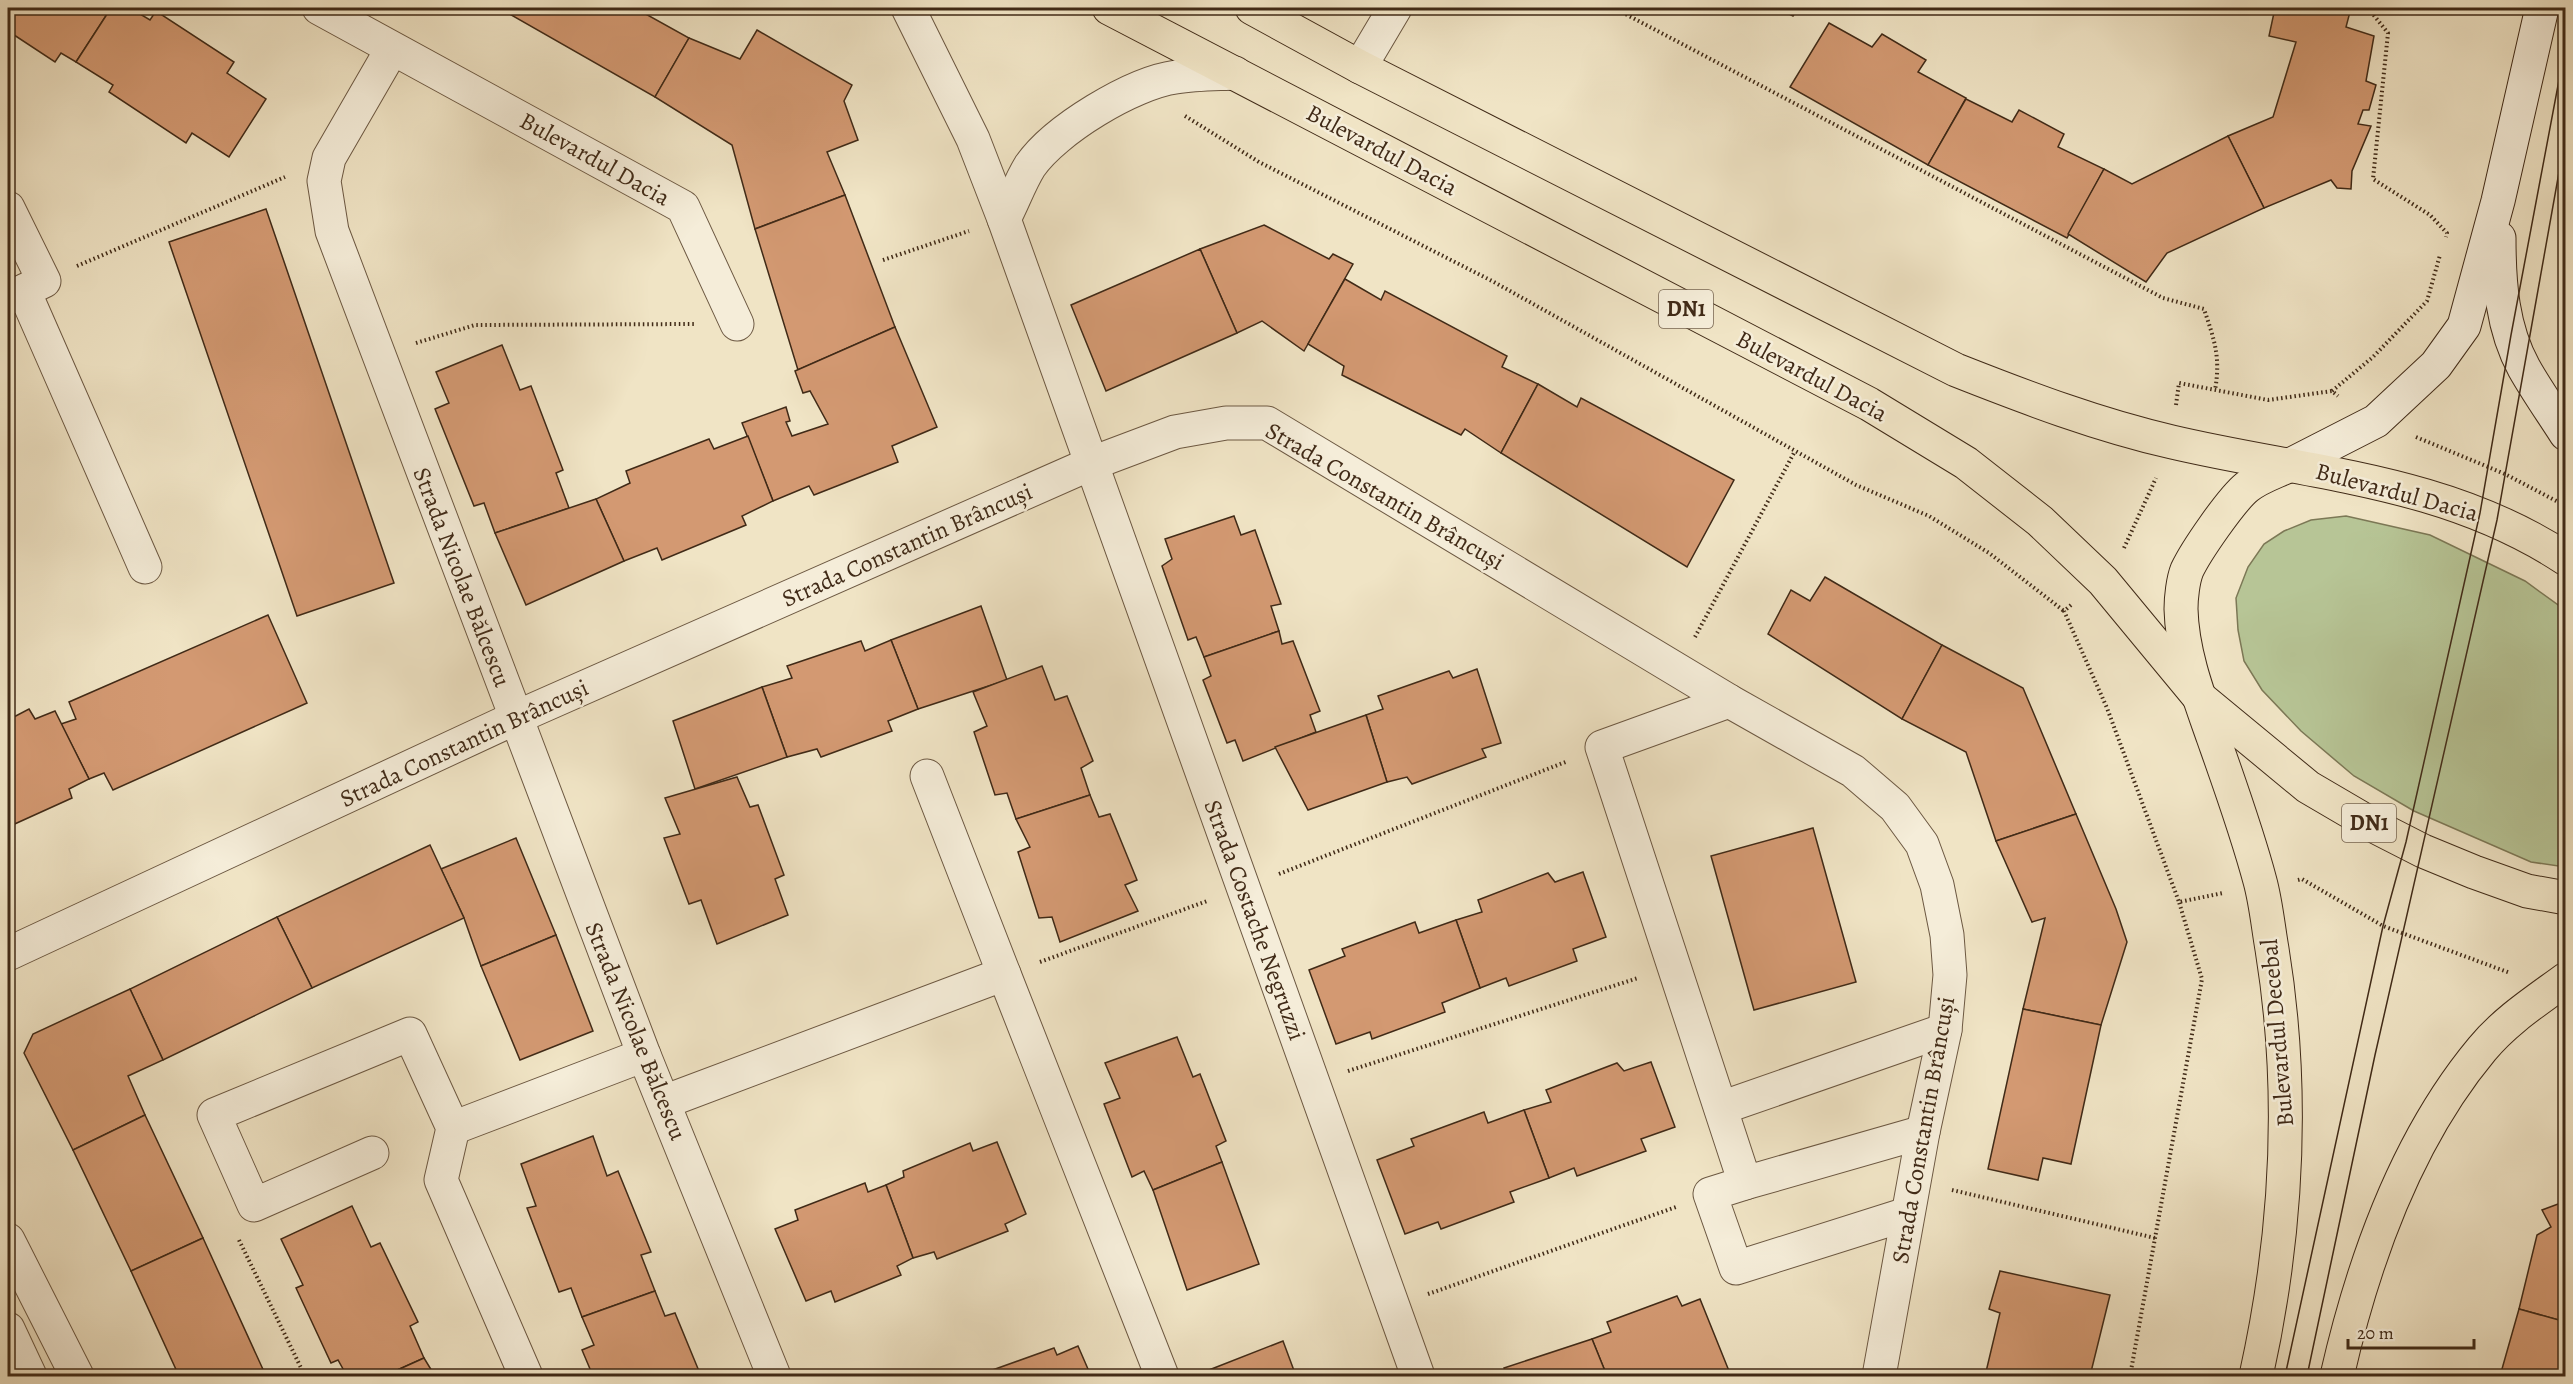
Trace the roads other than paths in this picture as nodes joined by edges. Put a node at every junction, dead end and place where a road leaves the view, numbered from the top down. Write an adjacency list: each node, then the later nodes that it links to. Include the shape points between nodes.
1 (319, 8): 7 (street, Bulevardul Dacia)
2 (908, 8): 12 (street, via 973,139)
3 (1108, 8): 9 (main road, Bulevardul Dacia / DN1)
4 (1252, 8): 8 (main road, Bulevardul Dacia)
5 (1395, 8): 8 (street)
6 (2542, 8): 10 (street)
7 (392, 49): 14 (street, Bulevardul Dacia, via 683,207); 22 (street, Strada Nicolae Bălcescu, via 329,158 324,181 332,231)
8 (1360, 67): 17 (main road, Bulevardul Dacia, via 1956,370 2057,409 2171,442)
9 (1235, 73): 12 (street, via 1174,77 1138,87 1050,142 1029,167); 20 (main road, Bulevardul Dacia / DN1, via 1869,405 1966,463 2040,521 2103,581)
10 (2498, 201): 15 (street, via 2499,281 2511,335 2523,366); 17 (street, via 2464,326 2436,365 2376,421)
11 (8, 208): 13 (street)
12 (1004, 219): 16 (street)
13 (25, 290): 19 (street)
14 (737, 324)
15 (2565, 434)
16 (1090, 464): 21 (street, Strada Constantin Brâncuși, via 1174,432 1226,423 1267,423); 22 (street, Strada Constantin Brâncuși); 44 (street, Strada Costache Negruzzi)
17 (2290, 465): 18 (main road, Bulevardul Dacia, via 2389,485 2460,506 2497,520); 20 (main road, Bulevardul Dacia, via 2248,486 2228,506 2187,571 2181,608)
18 (2565, 559)
19 (145, 567)
20 (2199, 697): 24 (main road, Bulevardul Dacia / DN1, via 2308,787 2378,828 2474,872 2527,891); 46 (main road, Bulevardul Decebal, via 2262,885 2277,981 2287,1102 2277,1254)
21 (1730, 701): 28 (street, Strada Constantin Brâncuși, via 1853,771 1895,807 1922,844 1937,885 1947,935 1950,975); 31 (street, via 1602,747)
22 (514, 718): 25 (street, Strada Constantin Brâncuși); 29 (street, Strada Nicolae Bălcescu)
23 (927, 776): 26 (street)
24 (2565, 898)
25 (8, 954)
26 (1004, 974): 30 (street); 43 (street)
27 (2565, 980): 47 (main road, via 2514,1016 2482,1048 2449,1092 2393,1200 2365,1277)
28 (1945, 1030): 31 (street); 33 (street, Strada Constantin Brâncuși)
29 (644, 1055): 30 (street, Strada Nicolae Bălcescu); 32 (street)
30 (664, 1102): 42 (street, Strada Nicolae Bălcescu)
31 (1721, 1108): 35 (street)
32 (453, 1128): 34 (street, via 410,1034 214,1115 255,1205); 41 (street, via 441,1180)
33 (1923, 1132): 35 (street); 36 (street, Strada Constantin Brâncuși)
34 (372, 1153)
35 (1745, 1183): 36 (street, via 1710,1194 1736,1268)
36 (1907, 1214): 45 (street, Strada Constantin Brâncuși)
37 (8, 1240): 40 (street)
38 (8, 1329): 39 (street)
39 (30, 1377)
40 (76, 1377)
41 (526, 1377)
42 (774, 1377)
43 (1162, 1377)
44 (1418, 1377)
45 (1879, 1377)
46 (2256, 1377)
47 (2337, 1377)

